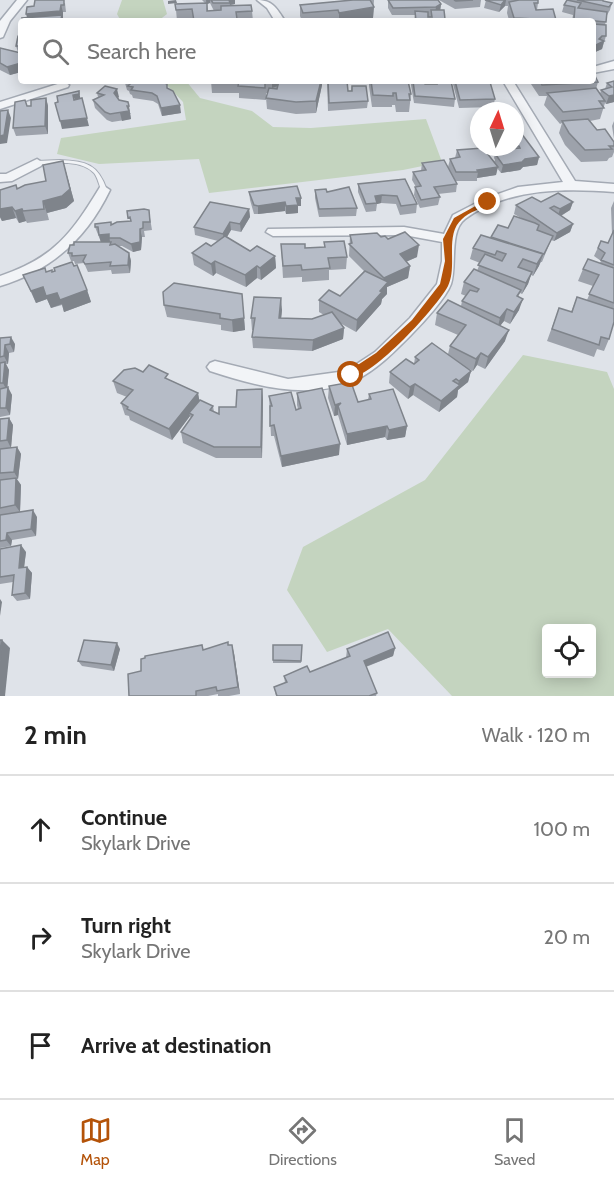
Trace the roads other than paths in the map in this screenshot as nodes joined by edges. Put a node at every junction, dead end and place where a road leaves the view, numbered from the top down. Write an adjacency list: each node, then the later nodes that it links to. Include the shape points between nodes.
1 (22, 0): 4 (street, via 5,21)
2 (262, 0): 3 (street)
3 (278, 18)
4 (0, 35)
5 (614, 64): 6 (street)
6 (596, 69)
7 (510, 84): 12 (street)
8 (64, 85): 9 (street)
9 (0, 106)
10 (38, 163): 11 (street); 14 (lane, via 75,163 98,173)
11 (0, 178)
12 (571, 185): 13 (street); 16 (street, via 518,191 488,202 458,218)
13 (614, 188)
14 (104, 190): 17 (street, via 97,206 69,242 47,260)
15 (273, 232): 16 (street, via 404,231)
16 (448, 239): 18 (street, via 444,285 415,322 380,356 351,375 288,385)
17 (0, 281)
18 (215, 367)

